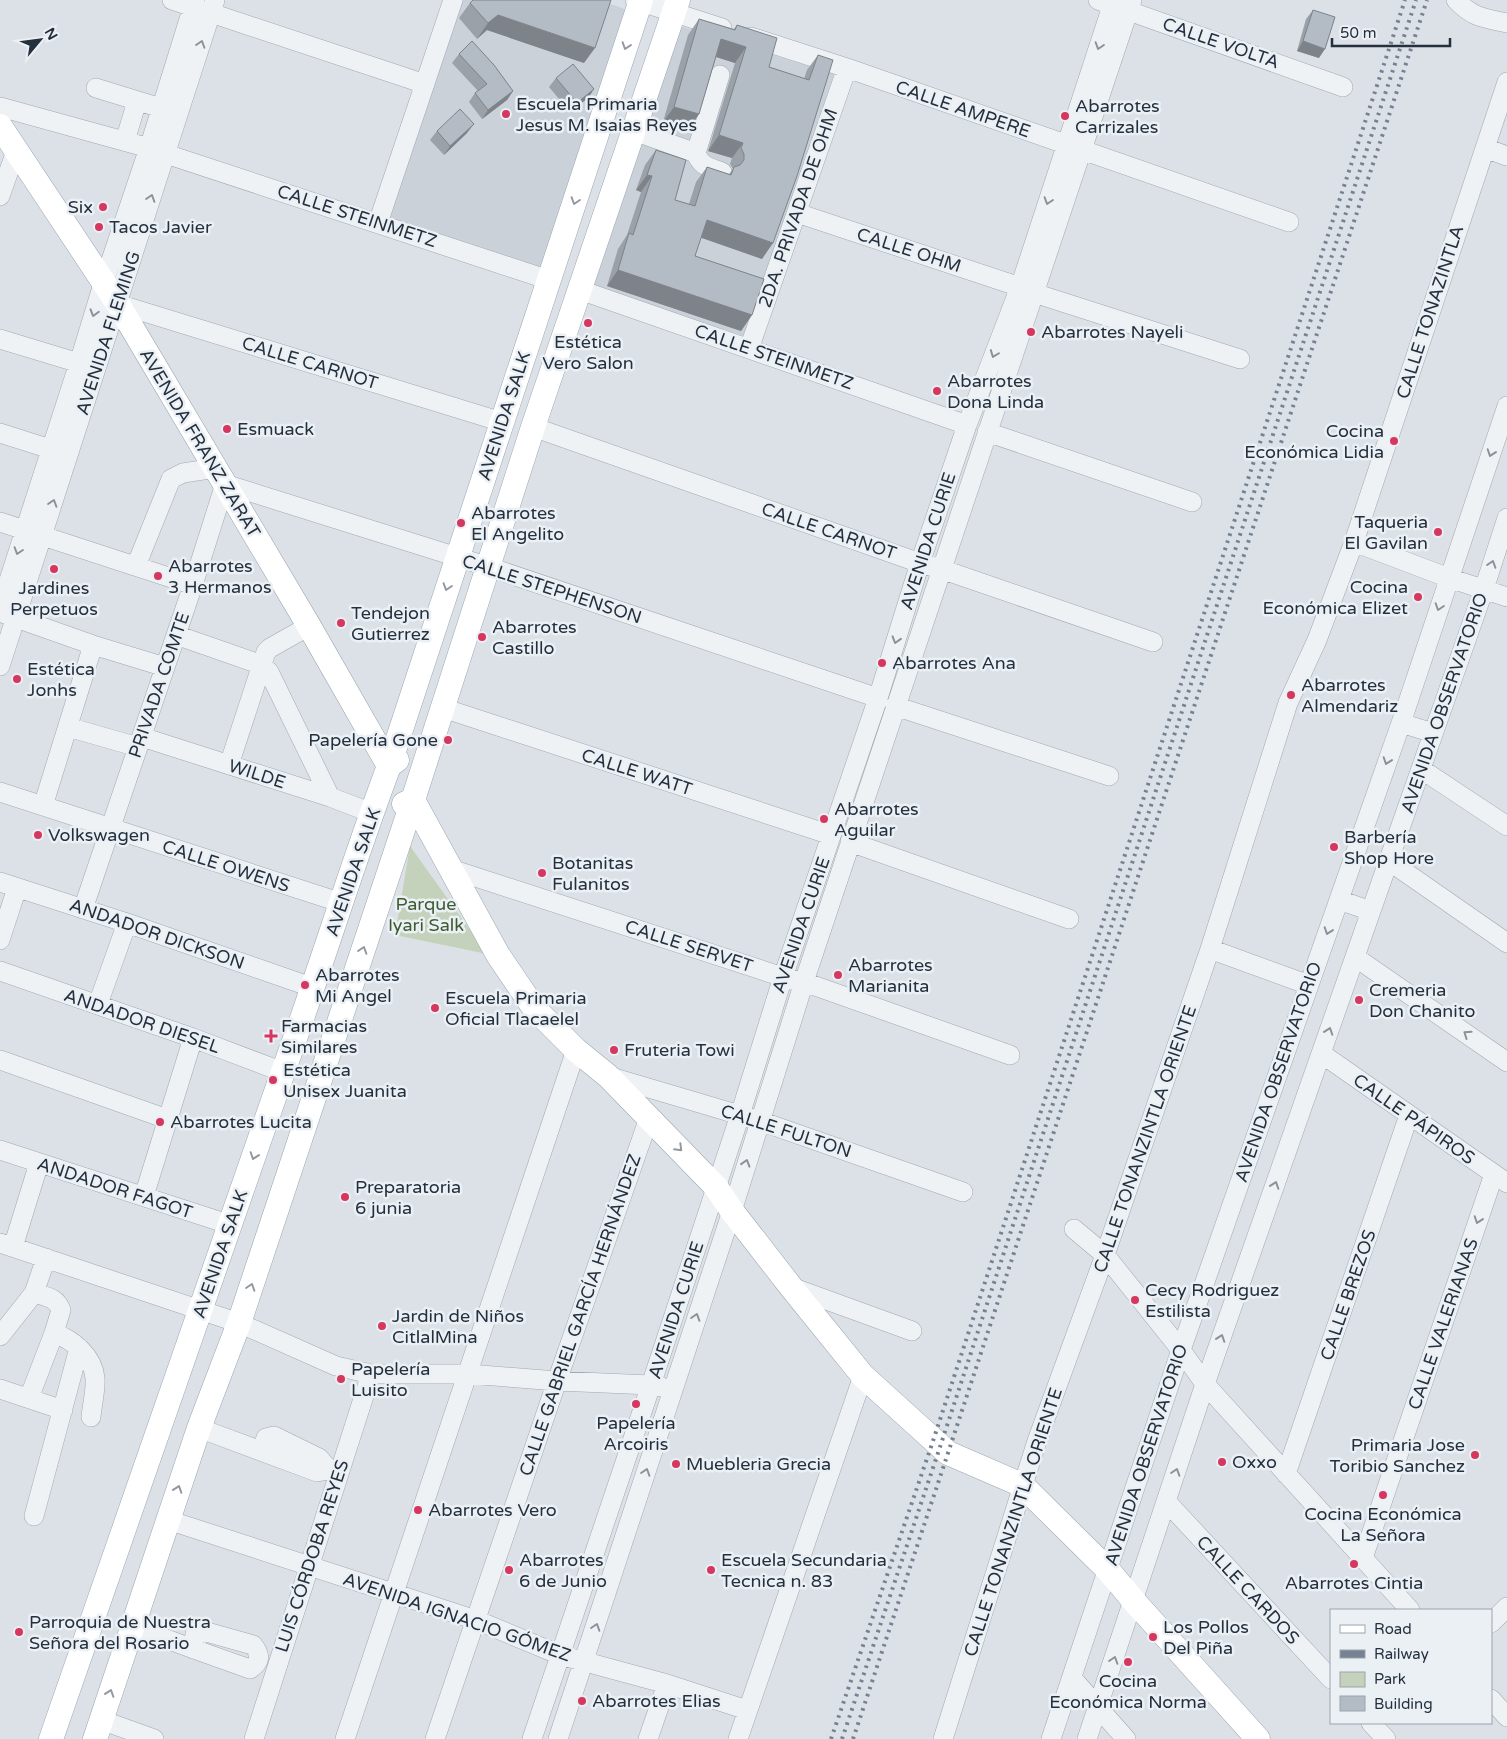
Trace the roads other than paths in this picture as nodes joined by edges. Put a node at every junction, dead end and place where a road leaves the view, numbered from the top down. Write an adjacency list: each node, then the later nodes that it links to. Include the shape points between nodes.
1 (172, 0): 5 (street)
2 (453, 0): 13 (street)
3 (1456, 0): 9 (street, via 1478,17)
4 (639, 1): 8 (street, CALLE AMPERE); 33 (main road, AVENIDA SALK, one-way to 33)
5 (194, 3): 18 (street, AVENIDA FLEMING)
6 (1117, 3): 14 (street, CALLE VOLTA); 22 (street, AVENIDA CURIE)
7 (213, 6): 13 (street); 25 (street, AVENIDA FLEMING, one-way to 7)
8 (676, 6): 10 (street, CALLE AMPERE); 20 (main road, AVENIDA SALK)
9 (1507, 23)
10 (847, 68): 22 (street, CALLE AMPERE); 30 (street, 2DA. PRIVADA DE OHM)
11 (720, 75): 26 (street)
12 (1507, 82): 23 (street, CALLE TONAZINTLA)
13 (425, 84): 32 (street)
14 (1343, 87)
15 (96, 88): 16 (street)
16 (137, 101): 18 (street); 21 (street)
17 (0, 107): 21 (street, CALLE STEINMETZ)
18 (162, 108): 25 (street, AVENIDA FLEMING)
19 (0, 126): 24 (main road, AVENIDA FRANZ ZARAT)
20 (634, 131): 26 (street); 35 (main road, AVENIDA SALK)
21 (125, 141): 25 (street, CALLE STEINMETZ)
22 (1074, 148): 31 (street, CALLE AMPERE); 36 (street, AVENIDA CURIE)
23 (1484, 148): 27 (street); 55 (street, CALLE TONAZINTLA)
24 (16, 151): 29 (street); 34 (main road, AVENIDA FRANZ ZARAT)
25 (157, 151): 32 (street, CALLE STEINMETZ); 34 (street, AVENIDA FLEMING); 37 (street, AVENIDA FLEMING, one-way to 25)
26 (696, 153): 28 (street, via 703,165)
27 (1507, 156)
28 (722, 172)
29 (0, 196)
30 (797, 212): 36 (street, CALLE OHM); 39 (street, 2DA. PRIVADA DE OHM)
31 (1289, 222)
32 (378, 223): 33 (street, CALLE STEINMETZ)
33 (549, 280): 43 (main road, AVENIDA SALK)
34 (103, 284): 37 (main road, AVENIDA FRANZ ZARAT); 41 (street, AVENIDA FLEMING, one-way to 41)
35 (580, 290): 39 (street, CALLE STEINMETZ); 45 (main road, AVENIDA SALK)
36 (1027, 290): 40 (street, CALLE OHM); 44 (street, AVENIDA CURIE, one-way to 44); 46 (street, AVENIDA CURIE)
37 (118, 304): 43 (street, CALLE CARNOT); 49 (street, AVENIDA FLEMING); 50 (main road, AVENIDA FRANZ ZARAT)
38 (0, 339): 41 (street)
39 (749, 349): 44 (street, CALLE STEINMETZ)
40 (1240, 359)
41 (79, 363): 48 (street, AVENIDA FLEMING)
42 (1507, 406): 61 (street, AVENIDA OBSERVATORIO, one-way to 61)
43 (502, 422): 56 (main road, AVENIDA SALK)
44 (967, 426): 57 (street, AVENIDA CURIE)
45 (533, 427): 57 (street, CALLE CARNOT); 59 (main road, AVENIDA SALK)
46 (987, 432): 51 (street); 60 (street, AVENIDA CURIE)
47 (0, 433): 48 (street)
48 (51, 449): 49 (street); 54 (street, AVENIDA FLEMING)
49 (69, 455): 54 (street, AVENIDA FLEMING, one-way to 49)
50 (220, 476): 56 (street, CALLE STEPHENSON); 58 (street, via 183,472 171,478); 62 (street, PRIVADA COMTE); 67 (main road, AVENIDA FRANZ ZARAT)
51 (1192, 502)
52 (1507, 518): 63 (street, AVENIDA OBSERVATORIO, one-way to 52)
53 (0, 522): 54 (street)
54 (34, 533): 58 (street); 65 (street, AVENIDA FLEMING, one-way to 65); 66 (street, AVENIDA FLEMING)
55 (1354, 542): 61 (street); 105 (street, CALLE TONANZINTLA ORIENTE, via 1317,640 1288,704)
56 (457, 557): 59 (street, CALLE STEPHENSON); 83 (main road, AVENIDA SALK, one-way to 83)
57 (920, 563): 60 (street, CALLE CARNOT); 74 (street, AVENIDA CURIE, one-way to 74)
58 (136, 566): 62 (street)
59 (488, 567): 74 (street, CALLE STEPHENSON); 76 (main road, AVENIDA SALK)
60 (941, 569): 69 (street, CALLE CARNOT); 75 (street, AVENIDA CURIE)
61 (1449, 578): 63 (street); 77 (street, AVENIDA OBSERVATORIO, one-way to 77)
62 (193, 586): 68 (street, PRIVADA COMTE)
63 (1484, 589): 64 (street); 79 (street, AVENIDA OBSERVATORIO)
64 (1507, 597)
65 (0, 608)
66 (8, 616): 70 (street); 72 (street, AVENIDA FLEMING)
67 (309, 626): 71 (street, via 270,648); 83 (main road, AVENIDA FRANZ ZARAT)
68 (176, 635): 71 (street); 73 (street, PRIVADA COMTE)
69 (1153, 642)
70 (93, 645): 73 (street); 78 (street)
71 (262, 665): 81 (street); 87 (street)
72 (0, 666)
73 (165, 667): 80 (street, PRIVADA COMTE)
74 (878, 698): 92 (street, AVENIDA CURIE)
75 (895, 706): 84 (street); 93 (street, AVENIDA CURIE)
76 (443, 708): 85 (main road, AVENIDA SALK); 92 (street, CALLE WATT)
77 (1401, 723): 79 (street); 97 (street, AVENIDA OBSERVATORIO, one-way to 97)
78 (68, 727): 80 (street, WILDE); 88 (street)
79 (1433, 733): 82 (street, AVENIDA OBSERVATORIO)
80 (140, 742): 81 (street, WILDE); 91 (street, PRIVADA COMTE)
81 (230, 765): 87 (street, WILDE)
82 (1421, 769): 90 (street); 94 (street, AVENIDA OBSERVATORIO)
83 (387, 773): 85 (main road, via 384,791 392,803 402,805); 85 (main road, via 397,760 412,761 419,769); 89 (main road, AVENIDA SALK)
84 (1109, 776)
85 (416, 790): 95 (main road); 141 (main road, AVENIDA SALK, one-way to 85)
86 (0, 792): 88 (street, CALLE OWENS)
87 (330, 797): 89 (street, WILDE)
88 (43, 806): 91 (street, CALLE OWENS)
89 (372, 813): 98 (main road, AVENIDA SALK)
90 (1507, 826)
91 (110, 828): 98 (street, CALLE OWENS); 99 (street, PRIVADA COMTE)
92 (831, 835): 108 (street, AVENIDA CURIE)
93 (850, 842): 101 (street); 109 (street, AVENIDA CURIE)
94 (1389, 861): 100 (street, AVENIDA OBSERVATORIO); 104 (street)
95 (451, 869): 108 (street, CALLE SERVET); 114 (main road, via 498,955 534,1008)
96 (9, 885): 99 (street, ANDADOR DICKSON); 103 (street)
97 (1339, 900): 100 (street); 110 (street, AVENIDA OBSERVATORIO, one-way to 110)
98 (342, 903): 111 (main road, AVENIDA SALK)
99 (83, 909): 102 (street, ANDADOR DICKSON)
100 (1371, 911): 106 (street, AVENIDA OBSERVATORIO)
101 (1069, 919)
102 (127, 923): 111 (street, ANDADOR DICKSON); 112 (street)
103 (0, 940)
104 (1507, 943)
105 (1210, 949): 110 (street); 136 (street, CALLE TONANZINTLA ORIENTE)
106 (1355, 957): 115 (street, AVENIDA OBSERVATORIO, one-way to 106); 118 (street, one-way to 106)
107 (0, 971): 112 (street, ANDADOR DIESEL)
108 (783, 977): 109 (street, CALLE SERVET); 121 (street, AVENIDA CURIE)
109 (804, 982): 116 (street, CALLE SERVET); 125 (street, AVENIDA CURIE)
110 (1309, 985): 146 (street, AVENIDA OBSERVATORIO)
111 (314, 988): 119 (main road, AVENIDA SALK)
112 (98, 1004): 113 (street, ANDADOR DIESEL)
113 (193, 1038): 119 (street, ANDADOR DIESEL); 124 (street)
114 (576, 1050): 120 (main road); 148 (street)
115 (1322, 1054): 122 (street, CALLE PÁPIROS); 151 (street, AVENIDA OBSERVATORIO, one-way to 115)
116 (1010, 1055)
117 (0, 1060): 124 (street)
118 (1507, 1062)
119 (283, 1072): 133 (main road, AVENIDA SALK, one-way to 133)
120 (608, 1076): 121 (street, CALLE FULTON); 123 (main road)
121 (740, 1115): 125 (street, CALLE FULTON); 129 (street, AVENIDA CURIE)
122 (1409, 1115): 128 (street, CALLE PÁPIROS); 160 (street, CALLE BREZOS)
123 (649, 1118): 129 (main road, one-way to 129); 150 (street, CALLE GABRIEL GARCÍA HERNÁNDEZ)
124 (167, 1119): 131 (street)
125 (760, 1121): 130 (street, CALLE FULTON); 132 (street, AVENIDA CURIE, one-way to 125)
126 (0, 1150): 127 (street, ANDADOR FAGOT)
127 (39, 1163): 131 (street, ANDADOR FAGOT); 135 (street)
128 (1500, 1179): 165 (street, CALLE VALERIANAS, one-way to 165)
129 (716, 1187): 132 (main road); 152 (street, AVENIDA CURIE)
130 (963, 1192)
131 (144, 1196): 133 (street, ANDADOR FAGOT)
132 (732, 1210): 138 (main road); 154 (street, AVENIDA CURIE, one-way to 132)
133 (230, 1225): 140 (main road, AVENIDA SALK)
134 (1074, 1229): 136 (street)
135 (6, 1245): 137 (street)
136 (1105, 1255): 146 (street); 161 (street, CALLE TONANZINTLA ORIENTE)
137 (46, 1258): 139 (street); 140 (street)
138 (791, 1287): 142 (street); 149 (main road)
139 (34, 1293): 143 (street, via 58,1302 61,1310); 144 (street)
140 (201, 1310): 141 (street); 187 (main road, AVENIDA SALK)
141 (239, 1322): 147 (street, via 336,1366); 158 (main road, AVENIDA SALK)
142 (912, 1331)
143 (54, 1333): 145 (street, via 68,1338); 155 (street)
144 (0, 1336)
145 (79, 1348): 156 (street); 157 (street, via 91,1364 95,1377)
146 (1181, 1350): 151 (street); 167 (street, AVENIDA OBSERVATORIO)
147 (370, 1374): 148 (street); 166 (street, LUIS CÓRDOBA REYES)
148 (468, 1374): 150 (street); 168 (street)
149 (863, 1376): 161 (main road, via 948,1453); 183 (street)
150 (556, 1381): 152 (street); 172 (street, CALLE GABRIEL GARCÍA HERNÁNDEZ)
151 (1205, 1384): 160 (street); 162 (street, AVENIDA OBSERVATORIO, one-way to 151)
152 (651, 1385): 154 (street); 176 (street, AVENIDA CURIE)
153 (0, 1390): 155 (street)
154 (673, 1390): 177 (street, AVENIDA CURIE, one-way to 154)
155 (29, 1398): 156 (street)
156 (63, 1410): 163 (street)
157 (91, 1417)
158 (199, 1428): 159 (street); 164 (main road, AVENIDA SALK, one-way to 158)
159 (261, 1452)
160 (1286, 1474): 165 (street)
161 (1022, 1485): 167 (main road); 196 (street, CALLE TONANZINTLA ORIENTE)
162 (1166, 1501): 169 (street, AVENIDA OBSERVATORIO); 179 (street, CALLE CARDOS)
163 (34, 1516)
164 (168, 1520): 166 (street, AVENIDA IGNACIO GÓMEZ); 174 (main road, AVENIDA SALK)
165 (1362, 1558): 171 (street)
166 (309, 1566): 168 (street, AVENIDA IGNACIO GÓMEZ); 189 (street, LUIS CÓRDOBA REYES)
167 (1108, 1570): 169 (main road); 178 (street, AVENIDA OBSERVATORIO)
168 (395, 1594): 172 (street, AVENIDA IGNACIO GÓMEZ); 190 (street)
169 (1133, 1600): 182 (street, AVENIDA OBSERVATORIO, one-way to 169); 200 (main road)
170 (1507, 1607): 173 (street)
171 (1409, 1609)
172 (476, 1620): 176 (street, AVENIDA IGNACIO GÓMEZ); 191 (street, CALLE GABRIEL GARCÍA HERNÁNDEZ)
173 (1492, 1622)
174 (132, 1626): 175 (street); 186 (main road, AVENIDA SALK, one-way to 174)
175 (193, 1649)
176 (560, 1655): 177 (street, AVENIDA IGNACIO GÓMEZ); 192 (street, AVENIDA CURIE)
177 (585, 1660): 180 (street, AVENIDA IGNACIO GÓMEZ); 193 (street, AVENIDA CURIE)
178 (1072, 1678): 182 (street); 197 (street, AVENIDA OBSERVATORIO)
179 (1330, 1678)
180 (667, 1684): 183 (street, AVENIDA IGNACIO GÓMEZ); 194 (street)
181 (1492, 1700): 184 (street)
182 (1098, 1708): 198 (street, AVENIDA OBSERVATORIO); 199 (street)
183 (747, 1710): 195 (street)
184 (1507, 1717)
185 (1372, 1724): 201 (street)
186 (98, 1729): 188 (street)
187 (51, 1739)
188 (154, 1739)
189 (254, 1739)
190 (345, 1739)
191 (435, 1739)
192 (532, 1739)
193 (558, 1739)
194 (648, 1739)
195 (738, 1739)
196 (943, 1739)
197 (1051, 1739)
198 (1087, 1739)
199 (1126, 1739)
200 (1258, 1739)
201 (1386, 1739)

